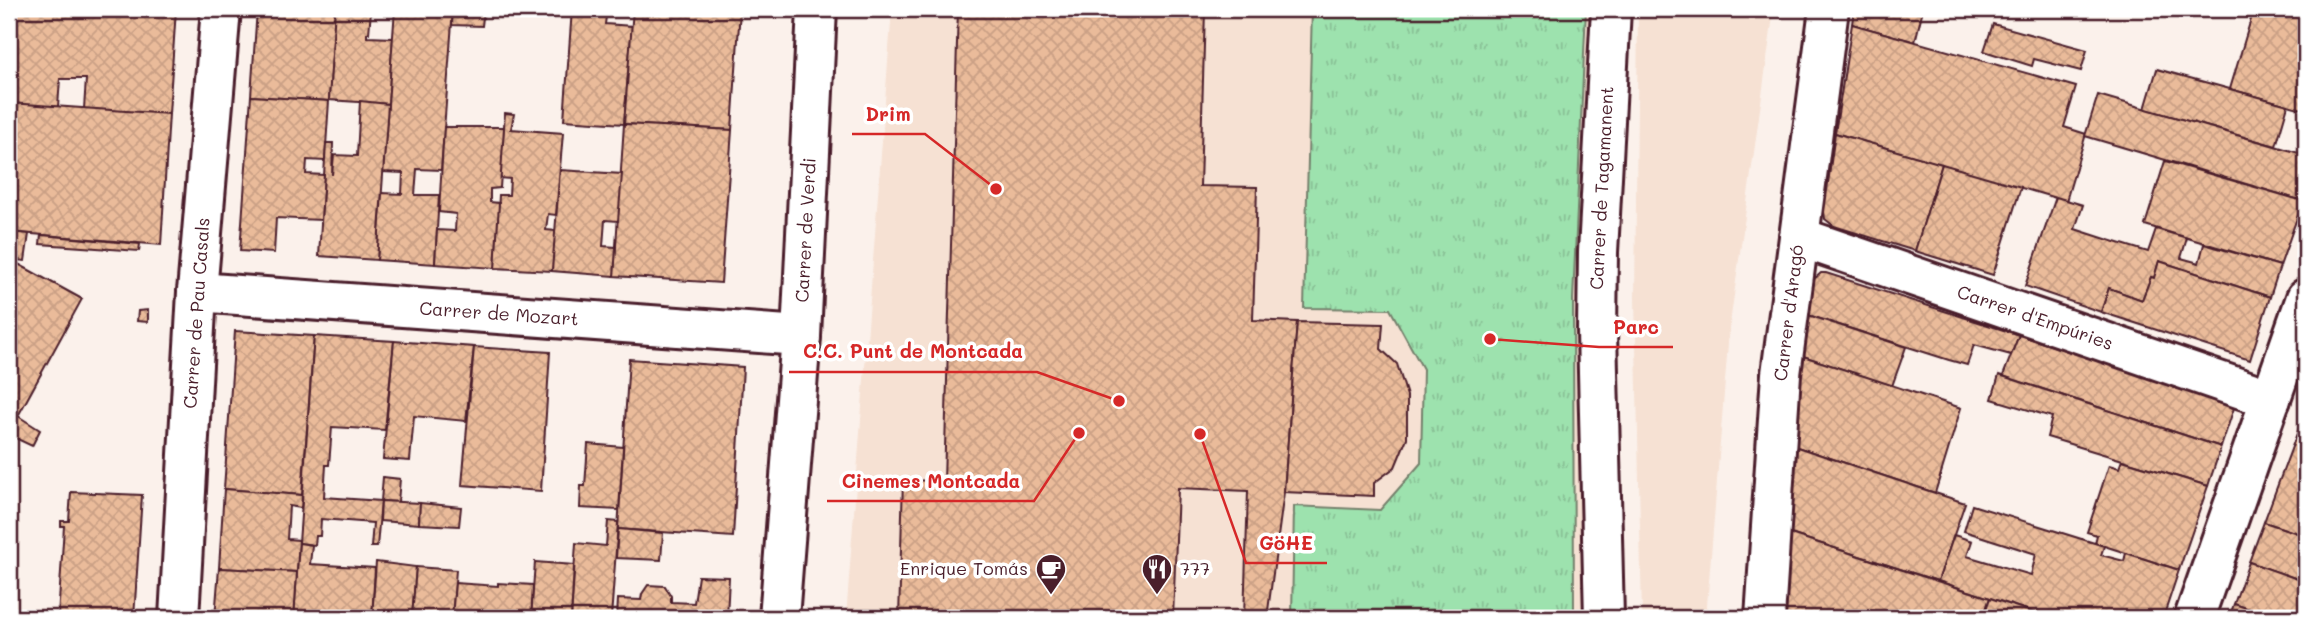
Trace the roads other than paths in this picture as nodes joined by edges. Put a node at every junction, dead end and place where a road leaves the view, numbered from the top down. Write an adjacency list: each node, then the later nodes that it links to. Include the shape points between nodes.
1 (221, 9): 6 (street, Carrer de Pau Casals)
2 (817, 9): 8 (street, Carrer de Verdi)
3 (1611, 9): 12 (street, Carrer de Tagamanent, via 1597,331)
4 (1829, 9): 5 (street, Carrer d'Aragó)
5 (1799, 237): 9 (street, Carrer d'Empúries); 13 (street, Carrer d'Aragó, via 1781,374)
6 (197, 292): 8 (street, Carrer de Mozart); 10 (street, Carrer de Pau Casals)
7 (2306, 298): 9 (street)
8 (801, 336): 11 (street, Carrer de Verdi)
9 (2271, 399): 14 (street)
10 (179, 618)
11 (779, 618)
12 (1604, 618)
13 (1765, 618)
14 (2194, 618)

